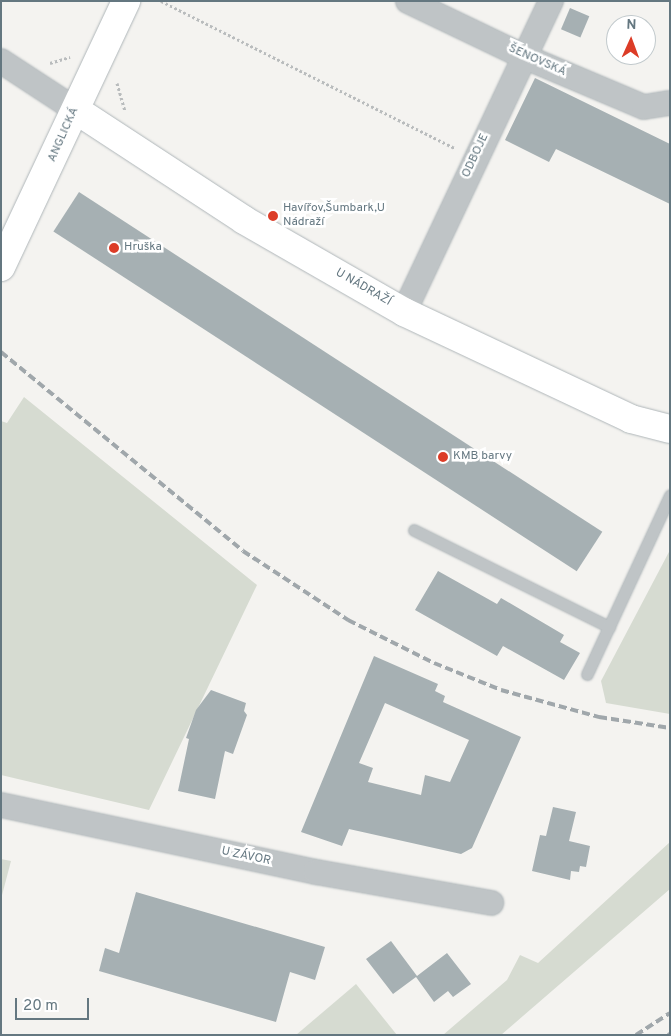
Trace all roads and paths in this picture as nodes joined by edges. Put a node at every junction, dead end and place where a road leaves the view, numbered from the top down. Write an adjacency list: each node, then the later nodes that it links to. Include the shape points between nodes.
1 (126, 1): 11 (street, ANGLICKÁ)
2 (161, 1): 13 (path)
3 (408, 1): 6 (street, ŠENOVSKÁ)
4 (551, 1): 6 (street, ODBOJE)
5 (74, 56): 8 (path)
6 (523, 56): 10 (street, ŠENOVSKÁ, via 644,107); 13 (street, ODBOJE)
7 (1, 61): 11 (street)
8 (46, 63)
9 (117, 74): 12 (path, via 117,89)
10 (670, 103)
11 (76, 110): 14 (street, ANGLICKÁ); 15 (street, U NÁDRAŽÍ, via 244,220)
12 (127, 115)
13 (475, 159): 15 (street, ODBOJE)
14 (1, 267)
15 (404, 312): 16 (street, U NÁDRAŽÍ, via 631,419)
16 (670, 429)
17 (670, 495): 19 (lane)
18 (414, 530): 19 (lane)
19 (609, 627): 20 (lane)
20 (587, 674)
21 (1, 805): 22 (street, U ZÁVOR, via 316,872)
22 (491, 903)

